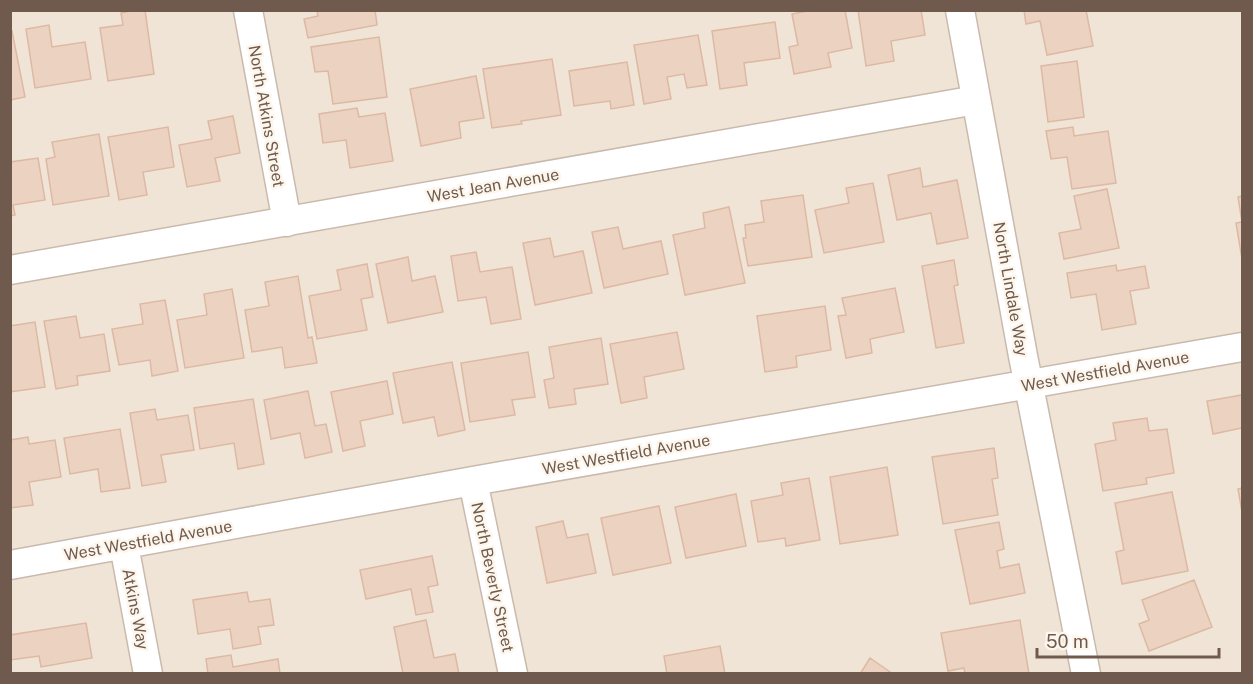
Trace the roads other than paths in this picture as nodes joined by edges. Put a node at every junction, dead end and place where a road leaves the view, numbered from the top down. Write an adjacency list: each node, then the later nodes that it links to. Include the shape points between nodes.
1 (248, 10): 4 (street, North Atkins Street)
2 (960, 10): 3 (street, North Lindale Way)
3 (976, 100): 4 (street, West Jean Avenue); 7 (street, North Lindale Way)
4 (287, 222): 5 (street, West Jean Avenue)
5 (10, 270)
6 (1242, 347): 7 (street, West Westfield Avenue)
7 (1029, 384): 8 (street, West Westfield Avenue); 13 (street, North Lindale Way)
8 (473, 481): 9 (street, West Westfield Avenue); 12 (street, North Beverly Street)
9 (124, 545): 10 (street, West Westfield Avenue); 11 (street, Atkins Way)
10 (10, 565)
11 (148, 674)
12 (513, 674)
13 (1086, 674)

